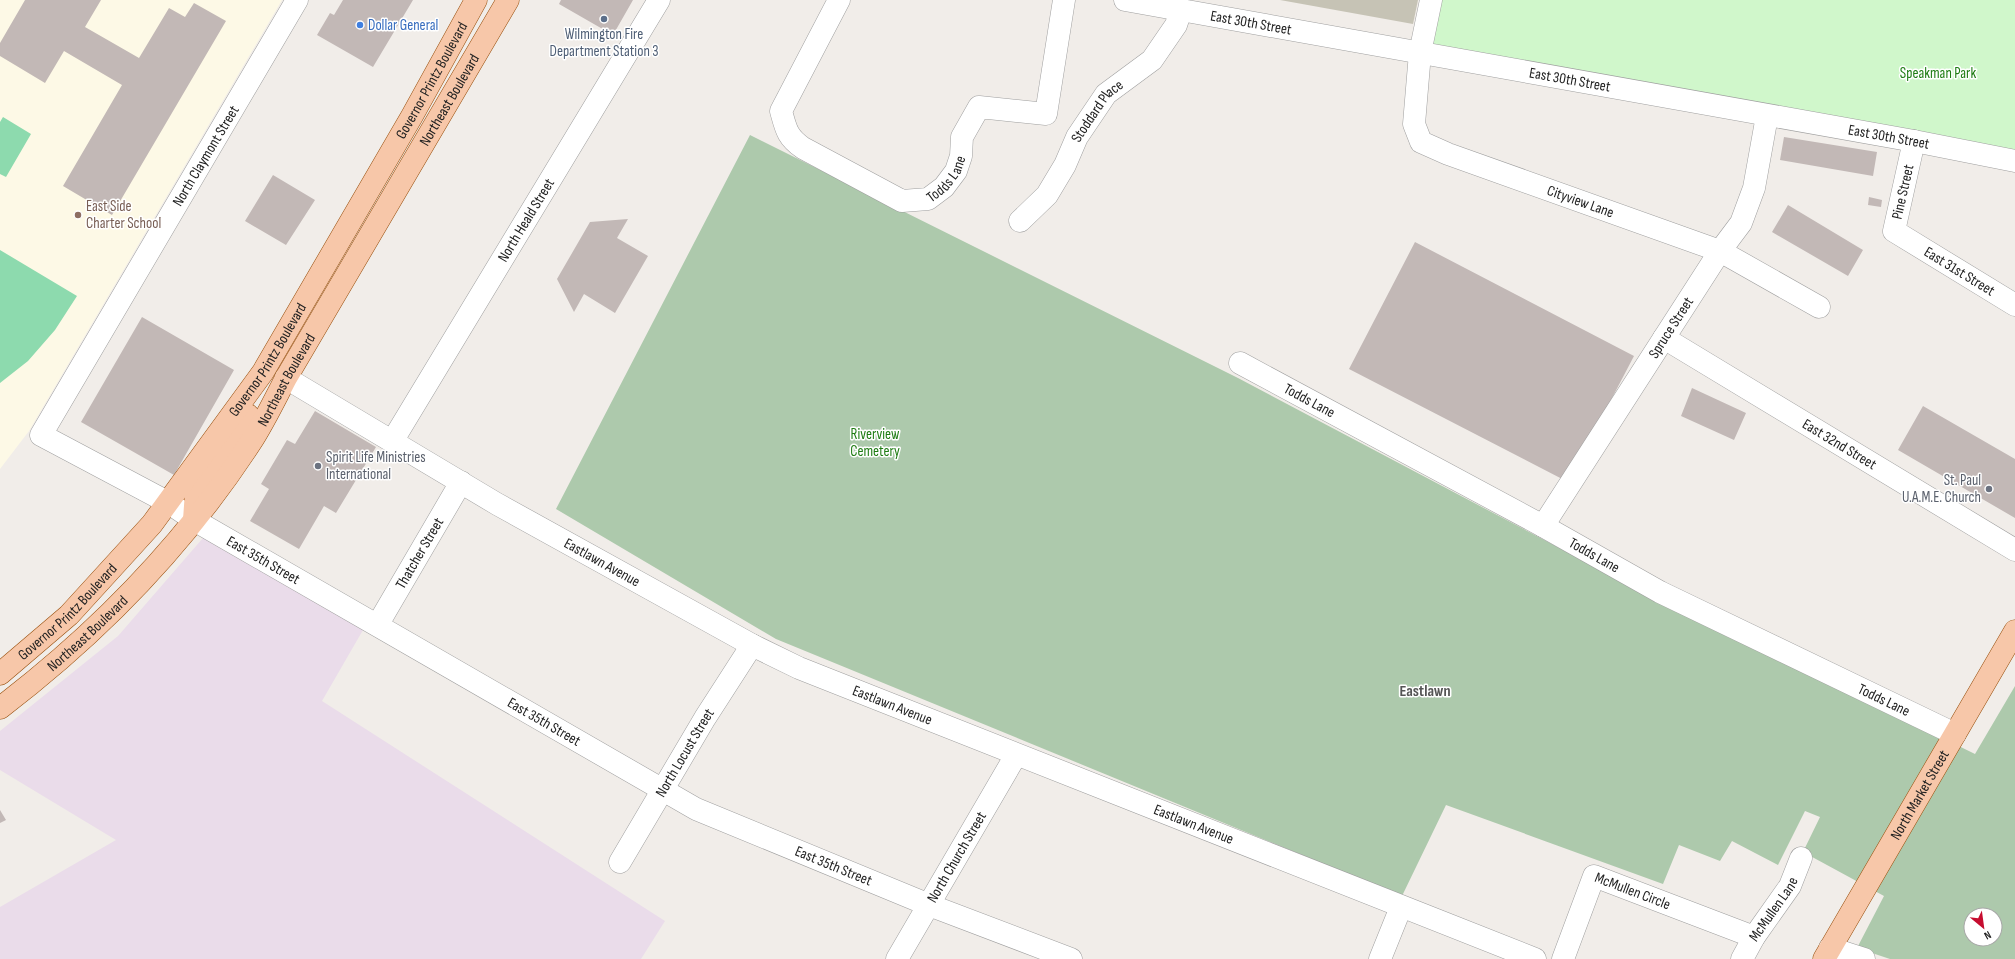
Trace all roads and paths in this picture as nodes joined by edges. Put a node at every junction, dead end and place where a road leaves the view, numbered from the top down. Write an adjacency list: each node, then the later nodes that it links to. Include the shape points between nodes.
1 (297, 0): 23 (street, North Claymont Street)
2 (476, 0): 21 (main road, Governor Printz Boulevard, via 412,116)
3 (508, 0): 22 (main road, Northeast Boulevard)
4 (659, 0): 24 (street, North Heald Street)
5 (839, 0): 6 (street, Todds Lane, via 781,111 787,133 803,148 902,201 919,201 933,196 944,187 956,171 961,156 962,137 979,107 1046,114)
6 (1064, 0)
7 (1125, 0): 9 (street, East 30th Street)
8 (1431, 0): 10 (street)
9 (1181, 10): 10 (street, East 30th Street); 14 (street, Stoddard Place, via 1176,25 1152,60 1106,94 1077,137 1065,165 1047,195)
10 (1420, 53): 11 (street, East 30th Street); 16 (street, Cityview Lane, via 1414,124 1422,142 1448,154)
11 (1767, 116): 12 (street, East 30th Street); 16 (street, Spruce Street, via 1754,188 1741,222)
12 (1914, 141): 13 (street, East 30th Street); 15 (street, Pine Street, via 1894,231)
13 (2013, 160)
14 (1020, 221)
15 (1904, 238): 17 (street, East 31st Street)
16 (1720, 251): 18 (street, Cityview Lane); 19 (street, Spruce Street)
17 (2015, 305)
18 (1818, 307)
19 (1664, 338): 28 (street, Spruce Street); 29 (street, East 32nd Street)
20 (1240, 363): 28 (street, Todds Lane)
21 (263, 372): 26 (main road, Governor Printz Boulevard); 27 (main road, via 245,422 196,492)
22 (286, 378): 24 (street, Eastlawn Avenue); 27 (main road, Northeast Boulevard, via 252,441)
23 (41, 435): 26 (street, East 35th Street)
24 (393, 440): 25 (street, Eastlawn Avenue)
25 (461, 482): 30 (street, Thatcher Street); 32 (street, Eastlawn Avenue)
26 (169, 503): 27 (street, East 35th Street); 33 (main road, Governor Printz Boulevard, via 69,615)
27 (194, 520): 30 (street, East 35th Street); 34 (main road, Northeast Boulevard, via 145,577 88,635)
28 (1543, 526): 35 (street, Todds Lane, via 1660,592)
29 (2015, 550)
30 (378, 624): 37 (street, East 35th Street)
31 (2015, 631): 35 (main road, North Market Street)
32 (752, 644): 36 (street, Eastlawn Avenue, via 799,668); 37 (street, North Locust Street)
33 (0, 674)
34 (0, 708)
35 (1955, 734): 43 (main road, North Market Street)
36 (1016, 755): 40 (street, North Church Street); 41 (street, Eastlawn Avenue)
37 (663, 790): 39 (street, North Locust Street); 40 (street, East 35th Street, via 718,820)
38 (1801, 858): 42 (street, McMullen Lane, via 1790,886)
39 (620, 862)
40 (929, 905): 44 (street, North Church Street); 45 (street, East 35th Street)
41 (1401, 907): 46 (street); 47 (street, Eastlawn Avenue)
42 (1754, 937): 48 (street, McMullen Circle, via 1594,876); 49 (street, McMullen Lane)
43 (1827, 954): 50 (street)
44 (897, 959)
45 (1071, 959)
46 (1380, 959)
47 (1535, 959)
48 (1563, 959)
49 (1742, 959)
50 (1864, 959)

